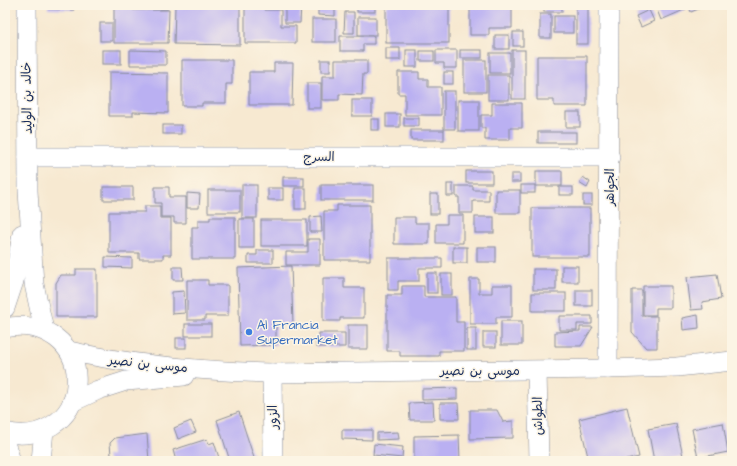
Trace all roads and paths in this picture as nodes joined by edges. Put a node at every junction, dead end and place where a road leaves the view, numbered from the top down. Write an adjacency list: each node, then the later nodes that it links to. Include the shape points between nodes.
1 (27, 5): 3 (street, خالد بن الوليد)
2 (609, 5): 4 (street, الجواهر)
3 (28, 157): 4 (street, السرج); 5 (street, خالد بن الوليد)
4 (610, 157): 11 (street, الجواهر)
5 (28, 191): 6 (street, خالد بن الوليد, via 17,271); 8 (street, خالد بن الوليد, via 35,295)
6 (5, 308)
7 (5, 328): 8 (street, via 16,325)
8 (44, 330): 9 (street, via 58,339)
9 (69, 351): 13 (street, موسى بن نصير, via 106,360); 15 (street, via 75,368 76,385)
10 (732, 361): 11 (street, موسى بن نصير, via 677,367)
11 (608, 369): 12 (street, موسى بن نصير)
12 (537, 371): 14 (street, موسى بن نصير); 22 (street, الطواش)
13 (228, 372): 14 (street, موسى بن نصير); 15 (street, موسى بن نصير, via 126,381)
14 (272, 373): 21 (street, الزور)
15 (72, 402): 16 (street, via 56,423)
16 (44, 430): 17 (street, via 16,435); 20 (street)
17 (5, 432)
18 (5, 443): 19 (street)
19 (10, 461)
20 (41, 461)
21 (273, 461)
22 (539, 461)

